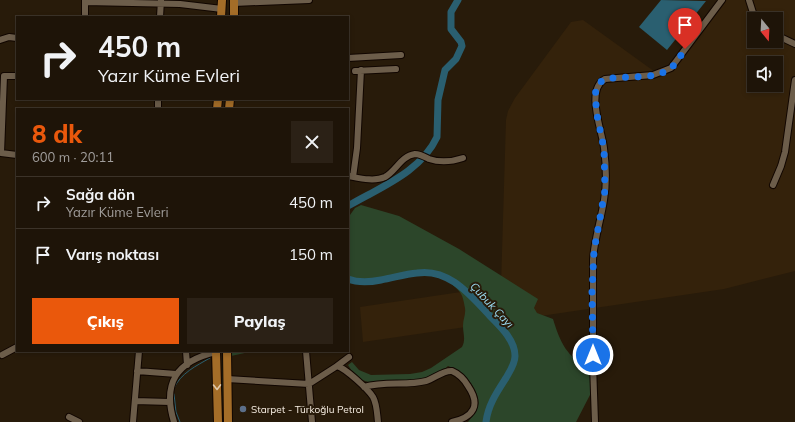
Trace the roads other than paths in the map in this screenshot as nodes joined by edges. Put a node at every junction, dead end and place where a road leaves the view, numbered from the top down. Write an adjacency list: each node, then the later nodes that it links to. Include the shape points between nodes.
1 (222, 0): 9 (main road)
2 (309, 0): 7 (street)
3 (722, 0): 52 (street, via 671,68 653,75 605,79 599,83 596,90 597,115 604,149 605,190 593,260 592,364)
4 (749, 0): 8 (street)
5 (85, 1): 6 (street); 10 (street)
6 (161, 2): 9 (street); 11 (street)
7 (234, 2): 12 (main road)
8 (753, 12)
9 (222, 13)
10 (85, 16)
11 (160, 16)
12 (234, 16)
13 (16, 38): 15 (street)
14 (783, 38): 16 (street)
15 (0, 40)
16 (795, 44)
17 (401, 55): 18 (street)
18 (349, 58)
19 (396, 69): 24 (street, via 358,71 357,148)
20 (16, 76): 22 (street, via 4,76 1,153)
21 (795, 80): 25 (street, via 785,152)
22 (16, 154)
23 (463, 158): 24 (street, via 449,162 416,154 407,157 384,178)
24 (350, 177)
25 (773, 185)
26 (16, 348): 32 (street)
27 (139, 352): 36 (street)
28 (186, 352): 34 (street)
29 (216, 352): 34 (street); 47 (main road, one-way to 47)
30 (227, 352): 38 (main road)
31 (306, 352): 39 (street)
32 (2, 355)
33 (350, 357): 35 (street)
34 (187, 365): 37 (street)
35 (336, 366): 39 (street); 40 (street, via 346,370)
36 (137, 371): 37 (street); 41 (street)
37 (176, 374): 42 (street, via 170,390)
38 (227, 379): 39 (street); 48 (main road)
39 (309, 384): 49 (street)
40 (364, 387): 50 (street, via 373,397); 51 (street, via 386,383 425,382 444,372 452,371 462,378 475,398 474,406 468,415)
41 (135, 401): 42 (street); 45 (street)
42 (170, 402): 46 (street)
43 (69, 417): 44 (street)
44 (80, 422)
45 (133, 422)
46 (174, 422)
47 (218, 422)
48 (228, 422)
49 (312, 422)
50 (378, 422)
51 (452, 422)
52 (595, 422)

